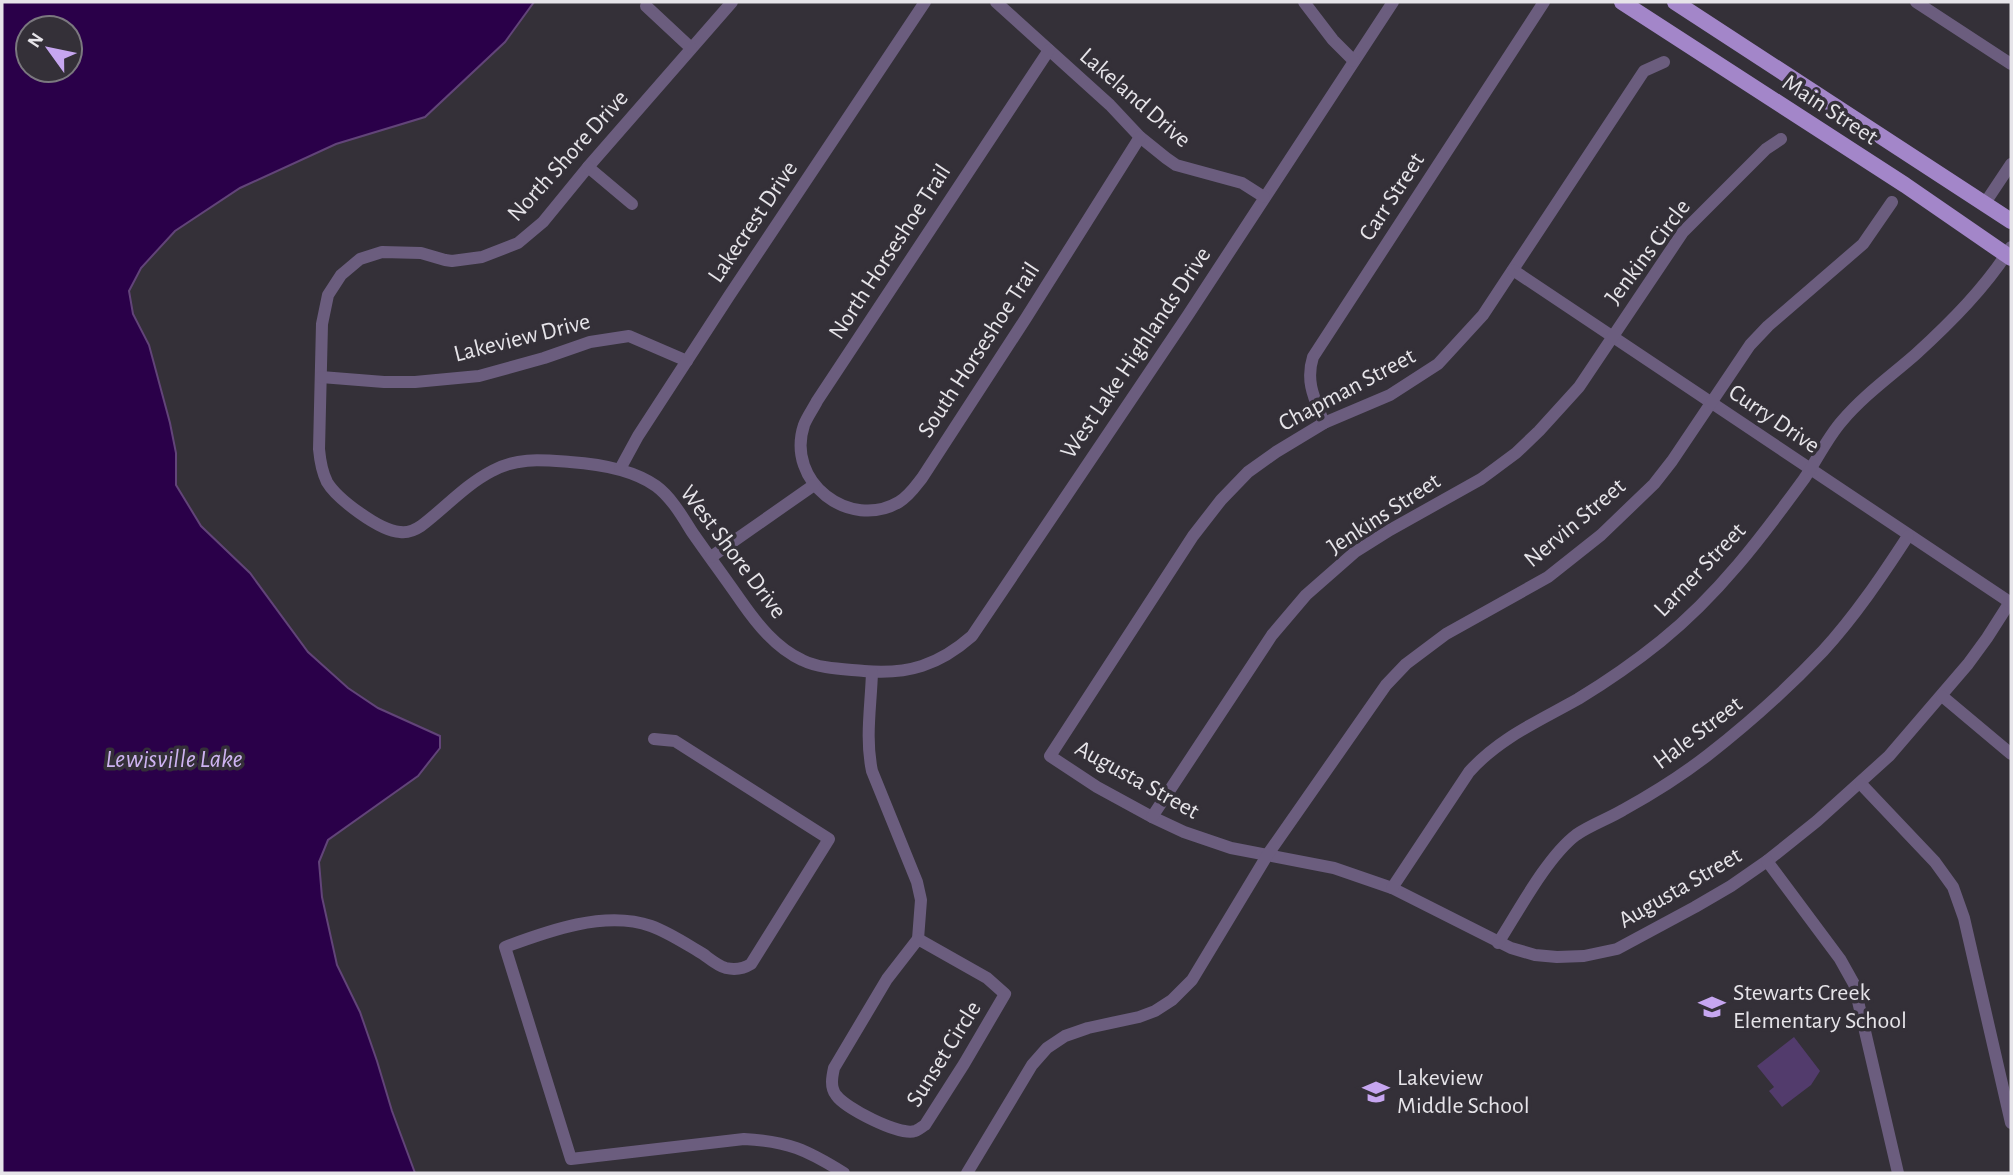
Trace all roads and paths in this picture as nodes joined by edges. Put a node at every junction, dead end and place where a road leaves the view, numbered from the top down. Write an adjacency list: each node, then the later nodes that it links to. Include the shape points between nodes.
1 (732, 2): 11 (street, North Shore Drive)
2 (925, 2): 28 (street, Lakecrest Drive)
3 (996, 2): 12 (street, Lakeland Drive)
4 (1304, 2): 13 (street)
5 (1393, 2): 13 (street, West Lake Highlands Drive)
6 (1544, 2): 31 (street, Carr Street, via 1313,357 1308,372)
7 (1622, 2): 25 (main road, Main Street)
8 (1675, 2): 23 (main road, Main Street)
9 (1916, 2): 15 (street)
10 (646, 6): 11 (street)
11 (691, 48): 19 (street, North Shore Drive)
12 (1049, 50): 16 (street, Lakeland Drive); 34 (street, North Horseshoe Trail, via 804,424 803,465)
13 (1354, 61): 20 (street, West Lake Highlands Drive)
14 (1664, 62): 26 (street, Chapman Street, via 1644,71)
15 (2011, 64)
16 (1140, 136): 20 (street, Lakeland Drive, via 1176,165 1242,183); 34 (street, South Horseshoe Trail, via 910,494 880,509 856,509)
17 (1781, 139): 27 (street, Jenkins Circle, via 1683,232)
18 (2011, 164): 23 (street)
19 (588, 167): 22 (street); 29 (street, North Shore Drive, via 543,222 518,243 482,257 452,261 421,253 382,251 350,267 328,295)
20 (1264, 197): 38 (street, West Lake Highlands Drive, via 972,636 925,666)
21 (1892, 202): 30 (street, Nervin Street, via 1863,244 1750,345)
22 (632, 204)
23 (1985, 204): 24 (main road, Main Street)
24 (2011, 221)
25 (2010, 253): 33 (street, Larner Street, via 1954,318 1840,423)
26 (1513, 270): 27 (street, Curry Drive); 31 (street, Chapman Street, via 1483,315 1438,364 1390,395)
27 (1612, 336): 30 (street, Curry Drive); 44 (street, Jenkins Street, via 1579,387 1516,453 1481,479 1355,552 1306,595 1272,635)
28 (687, 361): 29 (street, Lakeview Drive, via 629,335 590,342 479,376 415,382); 32 (street, Lakecrest Drive)
29 (320, 377): 32 (street, West Shore Drive, via 319,449 326,480 365,516 399,532 421,527 478,479 512,462 583,463)
30 (1712, 403): 33 (street, Curry Drive); 45 (street, Nervin Street, via 1654,484 1601,535 1548,577 1446,634 1392,678)
31 (1324, 423): 42 (street, Chapman Street, via 1248,472 1221,500)
32 (620, 469): 36 (street, West Shore Drive, via 659,488)
33 (1810, 470): 35 (street, Curry Drive); 47 (street, Larner Street, via 1739,566 1668,635 1482,757)
34 (814, 485): 36 (street)
35 (1908, 536): 37 (street, Curry Drive); 49 (street, Hale Street, via 1860,606 1787,688 1679,776 1577,834 1561,848)
36 (710, 557): 38 (street, West Shore Drive, via 753,618 790,653 806,662)
37 (2011, 603): 39 (street, Augusta Street)
38 (872, 672): 48 (street, via 869,755 917,882 921,900)
39 (1942, 696): 41 (street); 43 (street, Augusta Street)
40 (654, 739): 51 (street, via 675,741 829,838 745,968 723,967 649,925 615,920 589,922 505,947 571,1159 744,1139 771,1140 814,1154)
41 (2011, 754)
42 (1050, 756): 44 (street, Augusta Street)
43 (1861, 784): 46 (street, Augusta Street); 50 (street, via 1936,862 1953,887)
44 (1152, 817): 45 (street, Augusta Street, via 1231,848)
45 (1268, 854): 47 (street, Augusta Street, via 1334,868); 52 (street, Nervin Street, via 1192,980 1155,1011 1088,1028 1048,1048 1032,1065)
46 (1767, 861): 49 (street, Augusta Street, via 1695,907 1617,948 1557,957); 53 (street, via 1854,984)
47 (1392, 888): 49 (street, Augusta Street)
48 (918, 939): 48 (street, Sunset Circle, via 987,978 1004,994 925,1125 905,1131 885,1126 844,1102 831,1082 834,1068 887,979)
49 (1498, 943)
50 (2011, 1123)
51 (844, 1173)
52 (967, 1173)
53 (1898, 1173)

